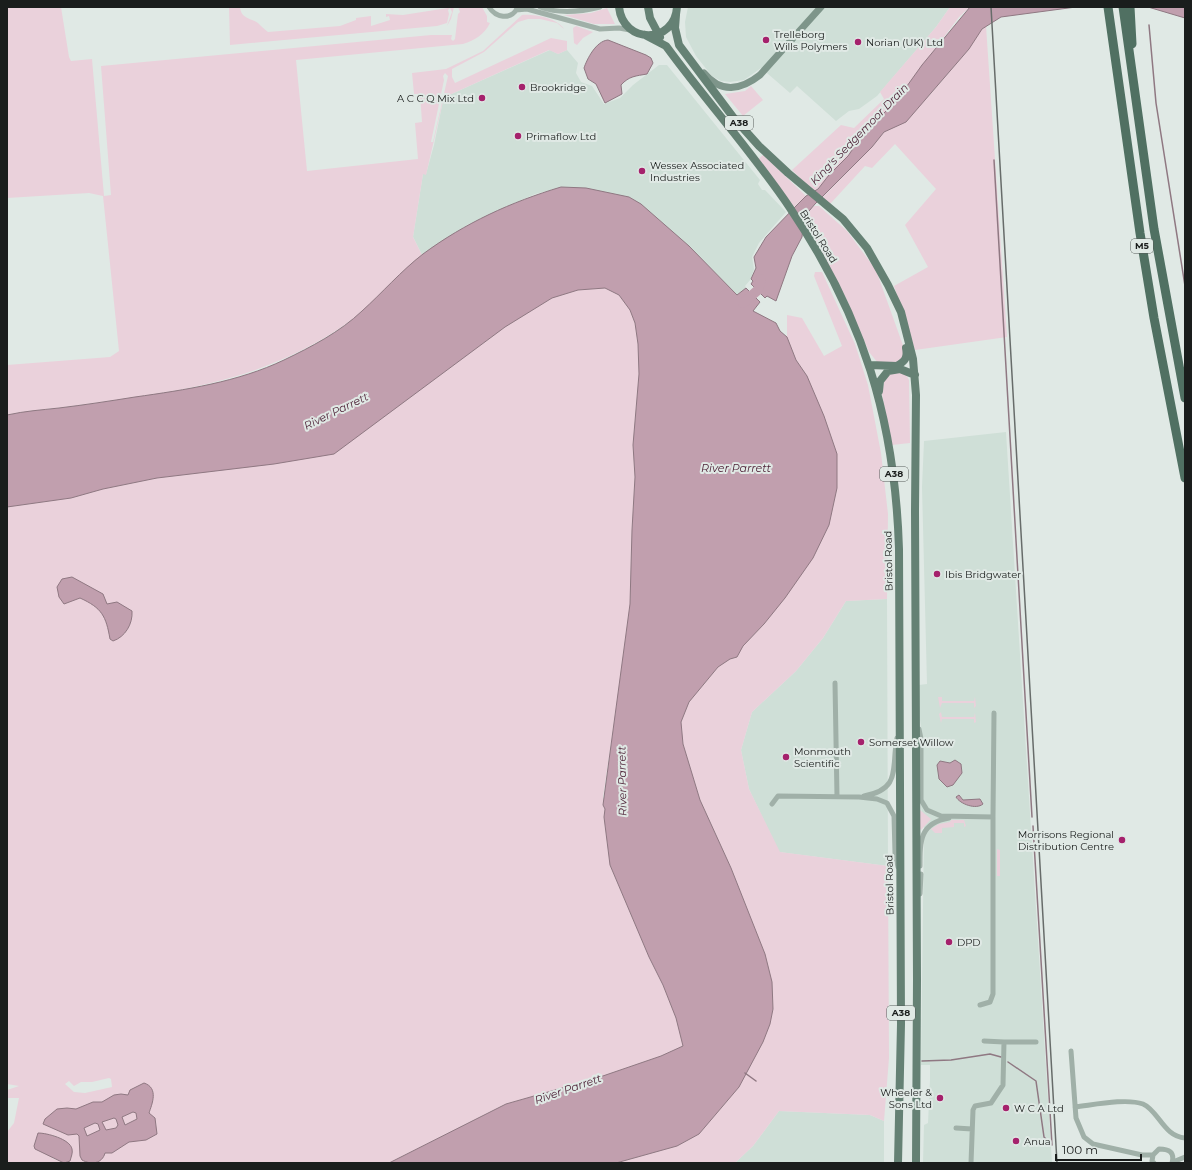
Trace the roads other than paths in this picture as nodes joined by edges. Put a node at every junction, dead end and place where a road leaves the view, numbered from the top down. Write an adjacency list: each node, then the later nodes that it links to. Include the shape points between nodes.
1 (489, 7): 7 (street, via 500,16 508,16)
2 (540, 7): 3 (street, via 553,11 583,11)
3 (600, 7)
4 (619, 7): 11 (main road, via 624,22)
5 (648, 7): 12 (main road, A38, via 650,18)
6 (821, 7): 15 (street, via 749,84 717,86)
7 (517, 9): 11 (street, via 527,9 605,30)
8 (1108, 9): 21 (highway, M5, via 1140,233)
9 (1127, 10): 20 (highway, M5, via 1132,74 1154,229)
10 (676, 11): 12 (main road, A38, via 670,25); 15 (main road, Bristol Road / A38, via 676,36)
11 (632, 30): 13 (main road, A38)
12 (658, 33): 13 (main road, A38); 14 (main road, A38)
13 (645, 35): 14 (main road, Bristol Road / A38)
14 (666, 46): 17 (main road, Bristol Road / A38, via 789,208 808,237 839,290)
15 (684, 53): 16 (main road, Bristol Road / A38, via 729,112 759,146 843,219 867,248)
16 (895, 300): 17 (main road, via 906,359 897,366); 18 (main road, Bristol Road / A38, via 908,337)
17 (870, 365): 19 (main road, Bristol Road / A38)
18 (915, 375): 19 (main road, via 900,369 888,371 880,381); 23 (main road, Bristol Road / A38)
19 (879, 395): 25 (main road, Bristol Road / A38, via 890,448 898,522)
20 (1185, 398)
21 (1185, 478)
22 (835, 683): 26 (street)
23 (915, 711): 29 (street, via 921,739 923,805 934,814); 32 (main road, Bristol Road / A38)
24 (994, 713): 30 (street)
25 (899, 729): 27 (street, via 891,781 881,791); 31 (main road, Bristol Road / A38)
26 (837, 796): 27 (street); 28 (street, via 778,796)
27 (859, 797): 31 (street, via 882,800 891,808 894,816 894,853)
28 (772, 804)
29 (956, 817): 30 (street); 32 (street, via 931,823 922,839)
30 (993, 817): 33 (street, via 993,994 990,1002)
31 (899, 870): 48 (main road, Bristol Road / A38, via 901,1024)
32 (916, 940): 39 (main road, Bristol Road / A38)
33 (980, 1005)
34 (984, 1041): 35 (street)
35 (1004, 1042): 36 (street); 41 (street, via 1003,1085 991,1103 975,1106)
36 (1036, 1042)
37 (1071, 1051): 38 (street)
38 (1075, 1107): 42 (street, via 1130,1102 1144,1104 1170,1133); 43 (street, via 1079,1129 1093,1144)
39 (916, 1125): 49 (main road, Bristol Road / A38); 50 (street, Bristol Road, via 920,1138)
40 (956, 1128): 41 (street)
41 (972, 1129): 51 (street)
42 (1185, 1138)
43 (1142, 1155): 44 (street); 47 (street)
44 (1154, 1155): 45 (street, via 1159,1149 1167,1149); 47 (street)
45 (1173, 1156): 46 (street); 52 (street)
46 (1185, 1157): 52 (street)
47 (1153, 1162)
48 (898, 1163)
49 (916, 1163)
50 (920, 1163)
51 (971, 1163)
52 (1172, 1163)

